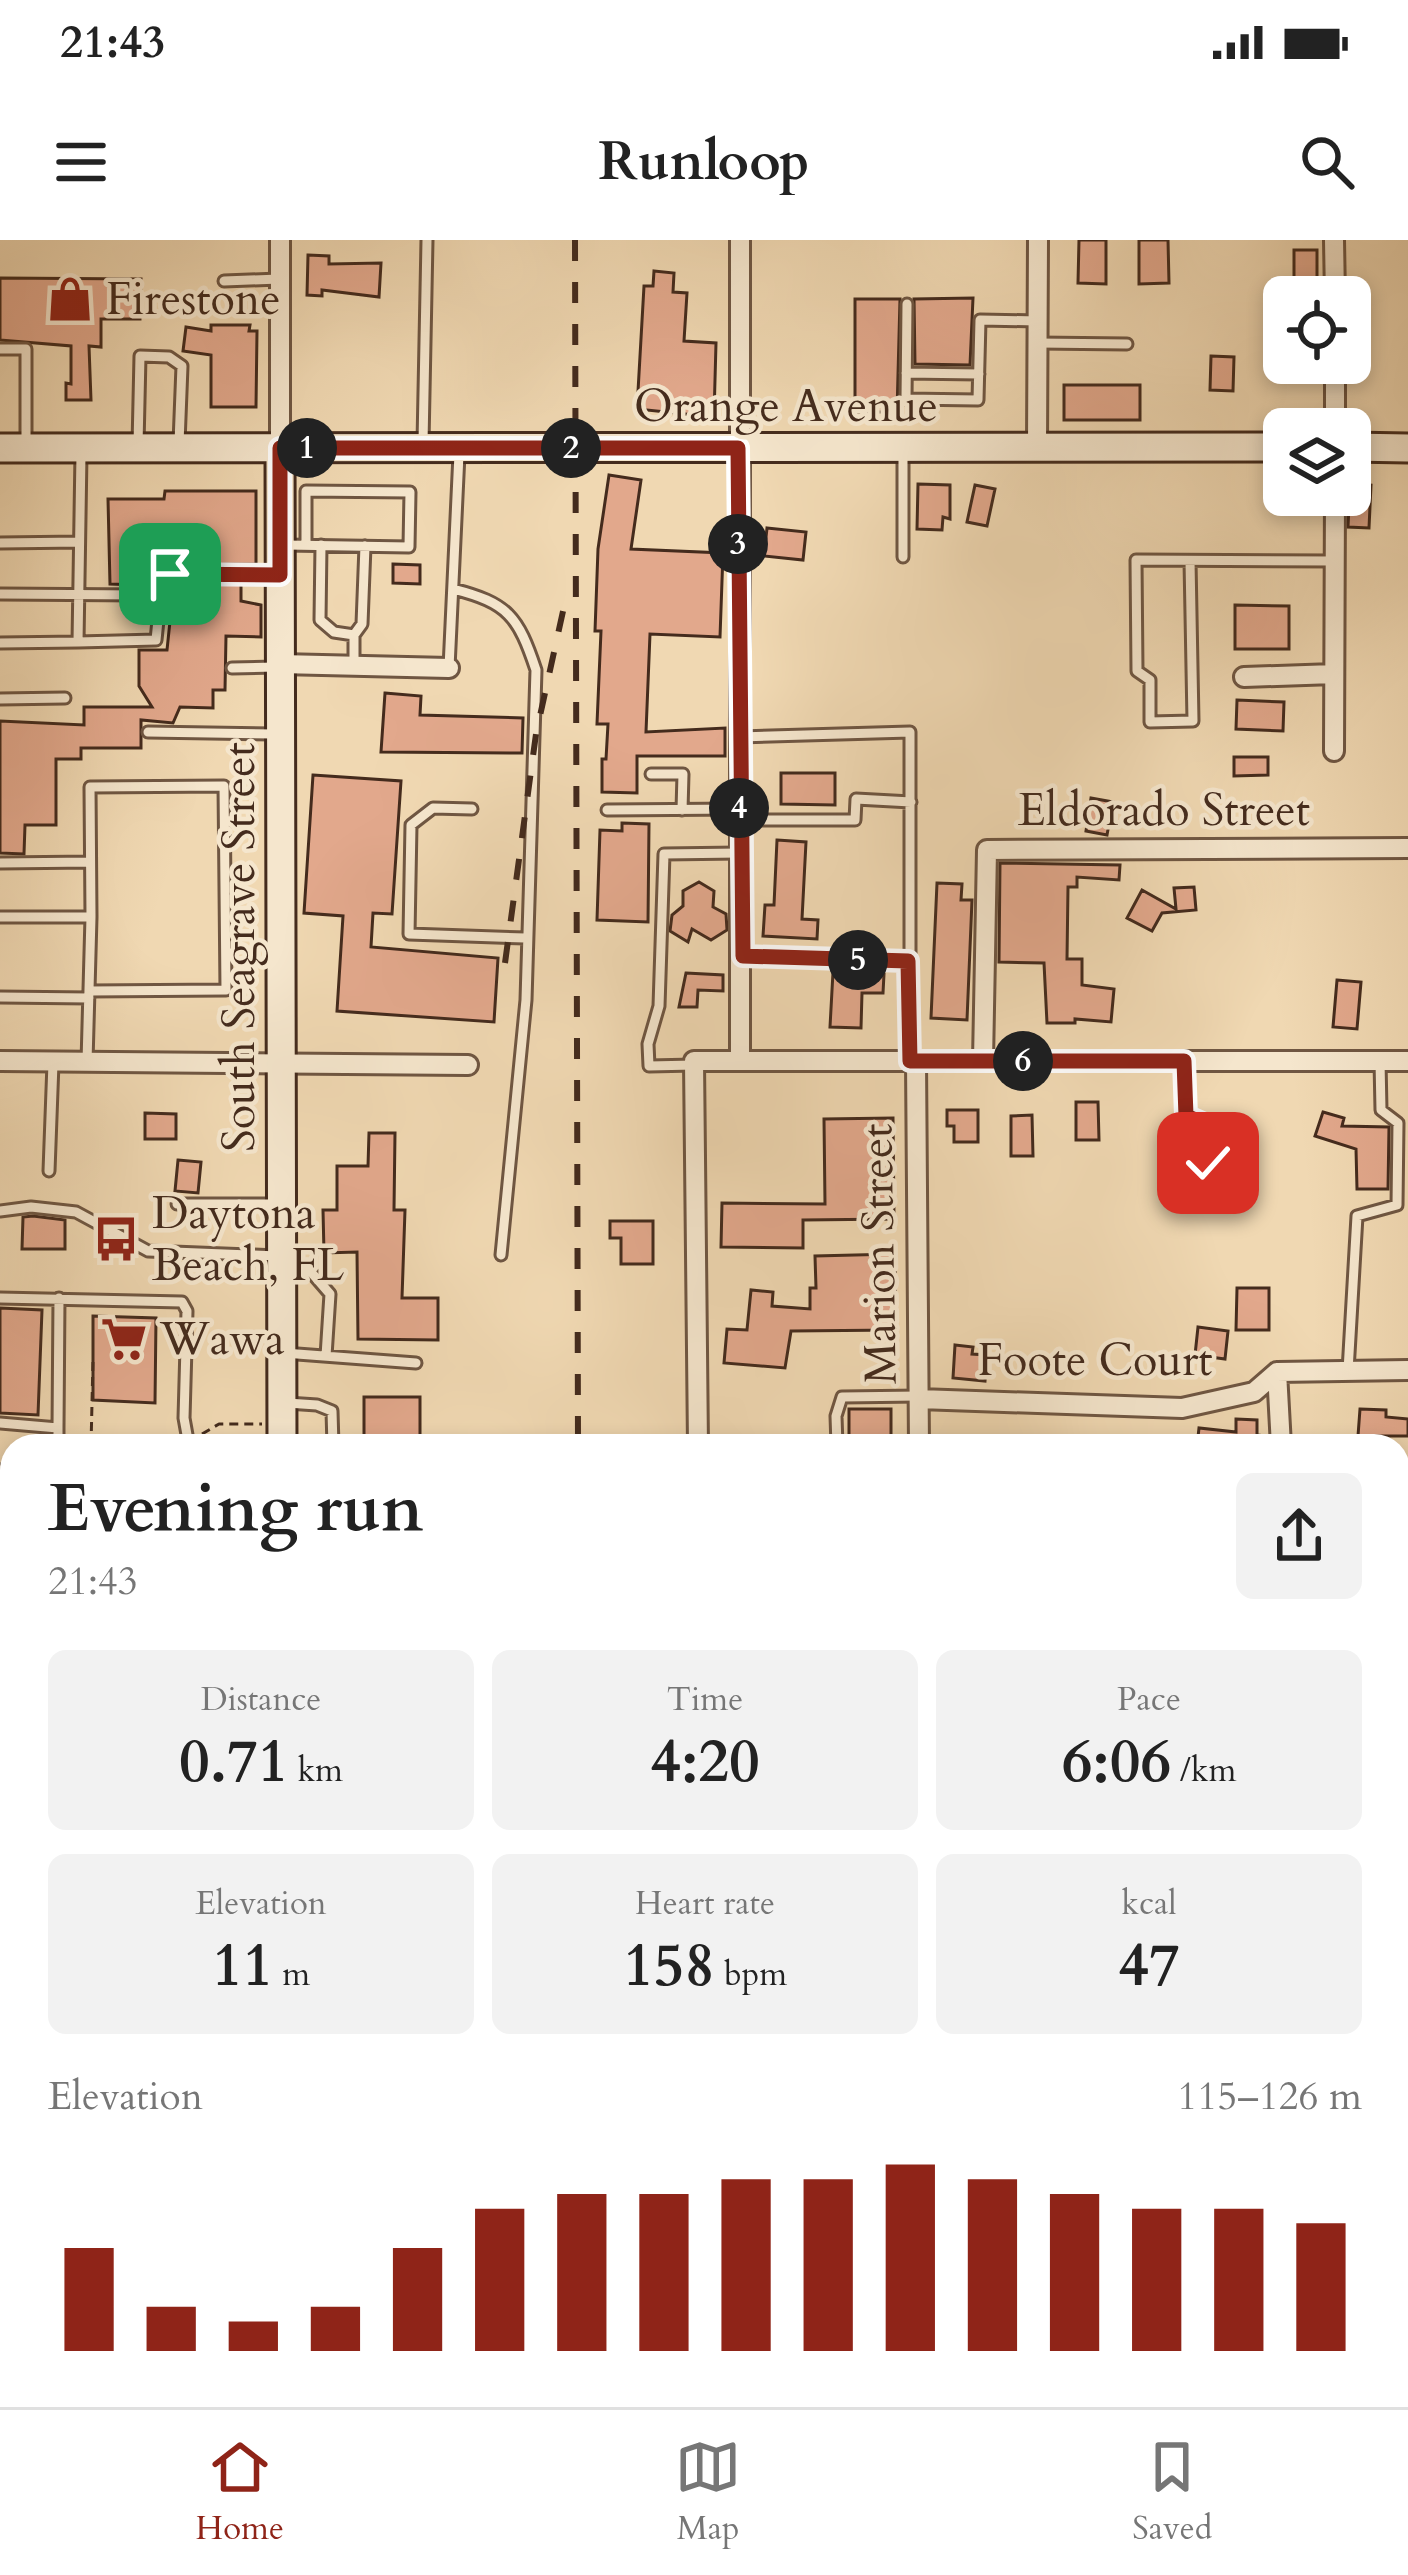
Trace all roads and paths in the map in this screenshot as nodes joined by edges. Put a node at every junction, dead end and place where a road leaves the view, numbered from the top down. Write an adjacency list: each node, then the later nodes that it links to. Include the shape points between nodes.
1 (280, 240): 7 (street)
2 (427, 240): 24 (lane)
3 (740, 240): 26 (street)
4 (1038, 240): 10 (street)
5 (1334, 240): 6 (street)
6 (1335, 276)
7 (280, 279): 8 (lane); 23 (street)
8 (224, 281)
9 (907, 304): 14 (lane)
10 (1038, 321): 11 (street); 15 (lane, via 980,320)
11 (1038, 343): 12 (lane); 16 (street)
12 (1127, 344)
13 (0, 349): 19 (lane, via 26,350)
14 (906, 374): 15 (lane); 15 (lane, via 906,399 978,400)
15 (979, 374)
16 (1037, 447): 17 (street, Orange Avenue); 27 (street, Orange Avenue)
17 (1263, 447)
18 (1371, 447): 28 (street)
19 (13, 448): 20 (street, Orange Avenue)
20 (81, 448): 21 (street, Orange Avenue); 30 (lane)
21 (138, 448): 22 (street, Orange Avenue); 22 (lane, via 140,356 169,356 182,366)
22 (179, 448): 23 (street, Orange Avenue)
23 (280, 448): 24 (street, Orange Avenue); 32 (street, South Seagrave Street)
24 (423, 448): 25 (street, Orange Avenue)
25 (460, 448): 26 (street, Orange Avenue); 40 (lane)
26 (738, 448): 27 (street, Orange Avenue); 56 (street)
27 (903, 448): 35 (lane)
28 (1408, 448)
29 (1335, 516): 37 (street)
30 (79, 542): 31 (lane); 42 (lane)
31 (0, 543)
32 (293, 545): 33 (lane); 34 (lane, via 306,490 410,492 409,547); 38 (street, South Seagrave Street)
33 (321, 545): 34 (lane); 43 (lane, via 320,620)
34 (364, 546): 43 (lane, via 362,624)
35 (903, 557)
36 (1190, 561): 36 (lane, via 1136,560 1136,671 1150,680 1150,722 1193,721); 37 (lane)
37 (1334, 561): 50 (street)
38 (280, 575): 39 (lane); 46 (street, South Seagrave Street)
39 (162, 580): 42 (lane, via 140,595); 44 (lane, via 156,640)
40 (453, 589): 49 (lane); 70 (lane, via 505,608 536,670)
41 (0, 594): 42 (lane)
42 (78, 596): 44 (lane)
43 (354, 635): 47 (lane)
44 (78, 642): 45 (lane)
45 (0, 643)
46 (280, 666): 47 (street); 48 (lane); 55 (street, South Seagrave Street)
47 (354, 666): 49 (street)
48 (232, 668)
49 (449, 668)
50 (1334, 674): 51 (street); 57 (street)
51 (1244, 677)
52 (65, 698): 53 (lane)
53 (0, 699)
54 (148, 732): 55 (lane)
55 (281, 734): 85 (street, South Seagrave Street)
56 (739, 737): 59 (lane, via 910,732); 63 (street)
57 (1334, 751)
58 (650, 774): 62 (lane, via 682,774)
59 (911, 802): 63 (lane, via 856,799 855,820); 72 (lane)
60 (472, 808): 70 (lane, via 433,808 411,825 409,934)
61 (607, 810): 62 (lane)
62 (682, 810): 63 (lane)
63 (739, 815): 65 (street)
64 (1408, 848): 79 (street, Eldorado Street, via 987,850)
65 (739, 853): 71 (street); 84 (lane, via 664,854 649,1066)
66 (90, 862): 67 (lane); 69 (lane); 73 (lane, via 89,787 224,786 226,990)
67 (0, 863)
68 (0, 917): 69 (lane)
69 (91, 917): 73 (lane)
70 (525, 938): 92 (lane)
71 (743, 956): 72 (lane); 77 (street)
72 (908, 961): 78 (lane)
73 (89, 994): 74 (lane); 83 (lane)
74 (0, 997)
75 (1408, 1060): 81 (street)
76 (0, 1061): 82 (street)
77 (740, 1061): 78 (street); 84 (street)
78 (913, 1061): 79 (street); 103 (street, Marion Street)
79 (983, 1061): 80 (street)
80 (1184, 1061): 81 (street); 87 (lane, via 1186,1116 1209,1126)
81 (1380, 1061): 101 (lane, via 1381,1110 1398,1123 1396,1204 1357,1216)
82 (53, 1062): 83 (street); 88 (lane)
83 (88, 1062): 85 (street)
84 (694, 1063): 112 (street)
85 (281, 1064): 86 (street); 90 (street, South Seagrave Street)
86 (468, 1065)
87 (1208, 1163)
88 (50, 1171)
89 (177, 1204): 90 (lane)
90 (282, 1204): 93 (street, South Seagrave Street)
91 (0, 1211): 93 (lane, via 76,1212 148,1251)
92 (501, 1255)
93 (282, 1264): 96 (street, South Seagrave Street); 97 (lane, via 311,1272 330,1294)
94 (0, 1298): 95 (lane)
95 (59, 1298): 106 (lane); 109 (lane, via 182,1302)
96 (282, 1353): 97 (lane); 105 (street, South Seagrave Street)
97 (326, 1356): 99 (lane)
98 (93, 1360): 108 (path)
99 (416, 1363)
100 (1408, 1370): 101 (street, Foote Court)
101 (1348, 1371): 102 (street, Foote Court)
102 (1276, 1372): 103 (street, Foote Court, via 1253,1392 1182,1408); 115 (street)
103 (919, 1398): 113 (lane, via 842,1397); 114 (street, Marion Street)
104 (0, 1424): 106 (lane)
105 (276, 1424): 110 (path, via 219,1424); 111 (lane, via 317,1405 332,1411)
106 (58, 1428): 107 (lane)
107 (58, 1434)
108 (91, 1434)
109 (187, 1434)
110 (203, 1434)
111 (333, 1434)
112 (698, 1434)
113 (837, 1434)
114 (919, 1434)
115 (1280, 1434)

